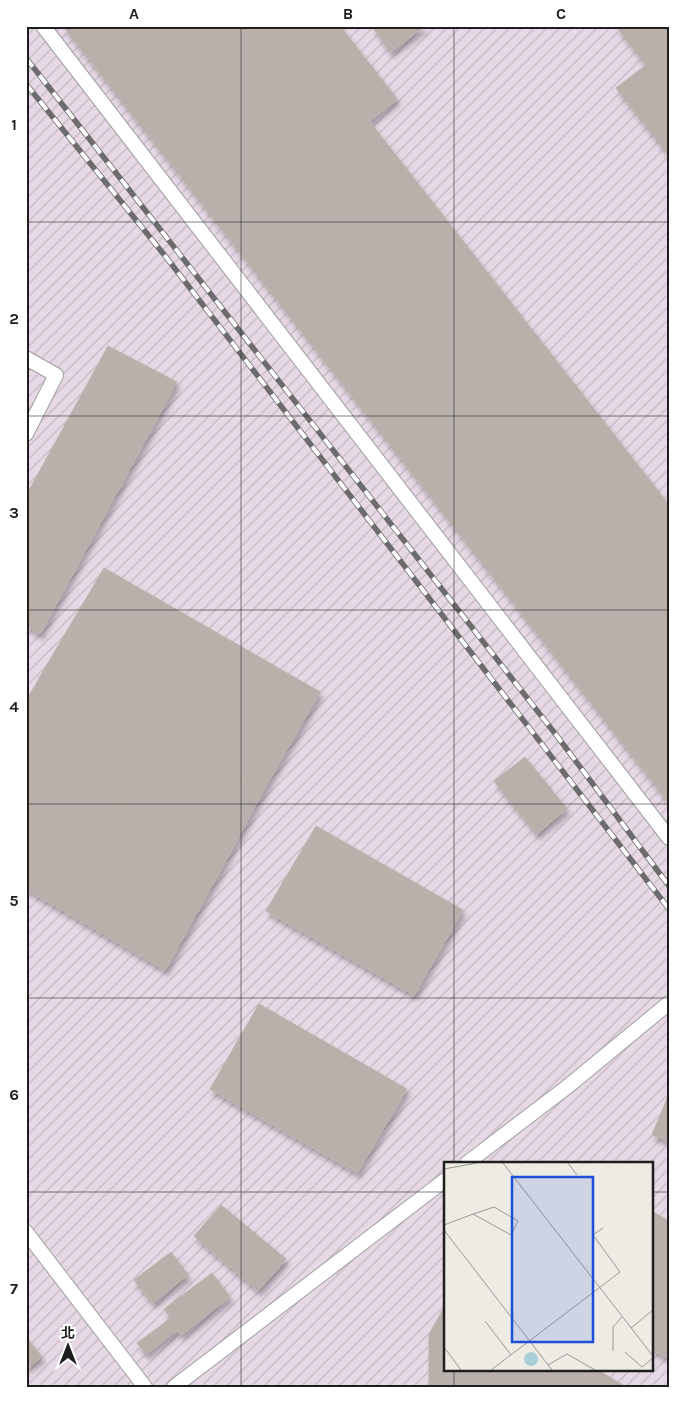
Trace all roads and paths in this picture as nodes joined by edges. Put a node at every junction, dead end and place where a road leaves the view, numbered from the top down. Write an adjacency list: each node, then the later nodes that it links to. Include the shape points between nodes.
1 (43, 26): 4 (lane)
2 (26, 358): 3 (lane, via 56,375)
3 (26, 434)
4 (669, 838)
5 (669, 1003): 6 (lane)
6 (468, 1162)
7 (444, 1181): 10 (lane)
8 (26, 1232): 9 (lane)
9 (145, 1387)
10 (174, 1387)

